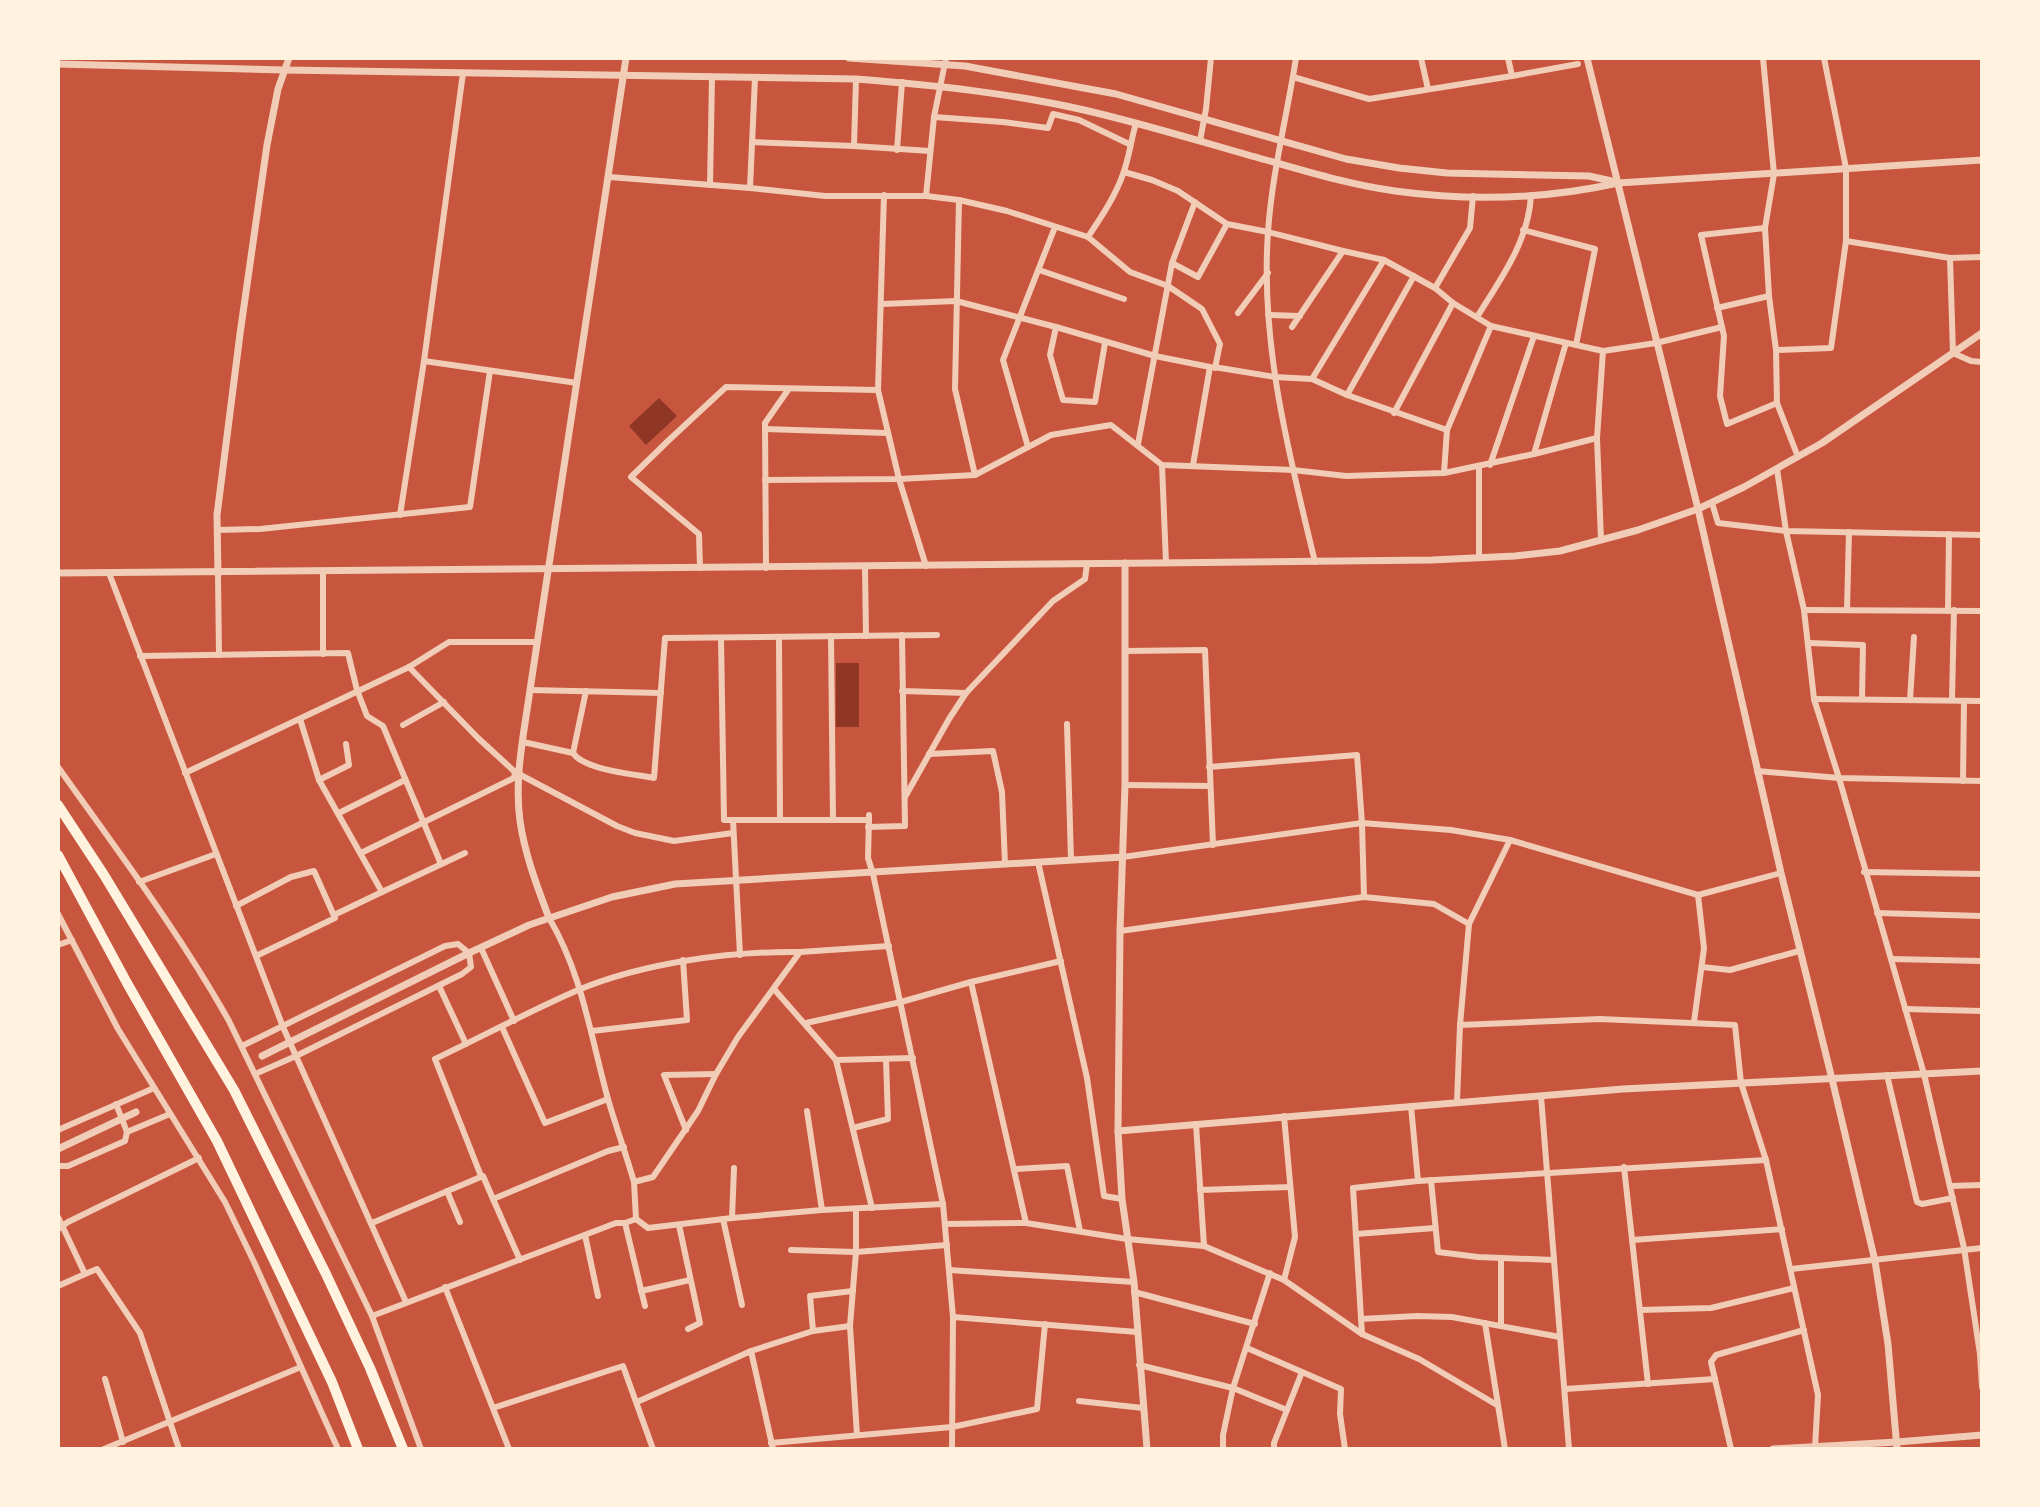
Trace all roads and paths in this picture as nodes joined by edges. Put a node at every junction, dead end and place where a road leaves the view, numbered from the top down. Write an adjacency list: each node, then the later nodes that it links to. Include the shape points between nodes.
1 (289, 58): 14 (street)
2 (626, 58): 16 (street)
3 (849, 58): 11 (street)
4 (1211, 58): 26 (street)
5 (1296, 58): 19 (street)
6 (1421, 58): 24 (street)
7 (1508, 58): 17 (street)
8 (1587, 58): 41 (street)
9 (1763, 58): 39 (street)
10 (1824, 58): 37 (street)
11 (945, 61): 23 (street); 26 (street, via 1116,94)
12 (58, 64): 14 (street)
13 (1578, 64): 17 (street)
14 (284, 70): 15 (street); 127 (street, via 267,145)
15 (463, 73): 16 (street); 94 (street)
16 (624, 75): 18 (street); 40 (street)
17 (1512, 76): 24 (street)
18 (712, 77): 20 (street); 42 (street)
19 (1293, 77): 24 (street, via 1369,99); 29 (street)
20 (755, 78): 21 (street); 30 (street)
21 (856, 79): 22 (street); 32 (street)
22 (902, 82): 23 (street); 33 (street)
23 (938, 86): 25 (street); 27 (street)
24 (1428, 89)
25 (934, 117): 31 (street, via 1048,128 1053,114); 34 (street)
26 (1205, 119): 28 (street); 29 (street)
27 (1136, 123): 28 (street); 31 (street)
28 (1200, 141): 36 (street)
29 (1281, 141): 36 (street); 41 (street, via 1399,168 1589,176)
30 (752, 142): 32 (street); 43 (street)
31 (1129, 144): 38 (street)
32 (854, 146): 33 (street)
33 (897, 150): 34 (street)
34 (930, 151): 46 (street)
35 (1982, 160): 37 (street)
36 (1277, 163): 47 (street, via 1380,188); 54 (street)
37 (1846, 168): 39 (street); 56 (street)
38 (1124, 172): 49 (street); 55 (street)
39 (1774, 174): 41 (street); 52 (street)
40 (609, 177): 42 (street); 100 (street)
41 (1618, 183): 45 (street); 88 (street)
42 (710, 185): 43 (street)
43 (750, 188): 44 (street, via 825,196)
44 (884, 195): 46 (street); 73 (street)
45 (1531, 195): 47 (street); 53 (street)
46 (926, 196): 48 (street)
47 (1473, 196): 68 (street, via 1470,228)
48 (959, 200): 51 (street); 71 (street)
49 (1195, 202): 50 (street); 61 (street)
50 (1227, 224): 54 (street); 61 (street, via 1198,277)
51 (1055, 227): 55 (street); 62 (street)
52 (1765, 228): 69 (street); 74 (street, via 1701,235)
53 (1523, 230): 78 (street, via 1514,258); 89 (street, via 1595,249)
54 (1268, 232): 57 (street); 63 (street)
55 (1088, 237): 66 (street, via 1130,272)
56 (1846, 241): 59 (street); 90 (street, via 1831,348)
57 (1343, 251): 60 (street); 77 (street)
58 (1982, 257): 59 (street)
59 (1950, 258): 92 (street)
60 (1384, 260): 65 (street); 99 (street)
61 (1172, 263): 66 (street)
62 (1039, 270): 67 (street); 79 (street)
63 (1268, 273): 75 (street); 76 (street)
64 (1091, 275): 67 (street)
65 (1414, 276): 68 (street); 103 (street)
66 (1168, 286): 93 (street); 96 (street, via 1202,309 1220,344)
67 (1088, 287): 70 (street)
68 (1435, 288): 72 (street)
69 (1769, 296): 74 (street); 90 (street)
70 (1124, 299)
71 (956, 301): 73 (street); 79 (street); 121 (street, via 955,389)
72 (1453, 303): 78 (street); 105 (street)
73 (882, 304): 102 (street)
74 (1717, 308): 83 (street)
75 (1238, 313)
76 (1268, 315): 77 (street); 98 (street)
77 (1300, 316): 82 (street)
78 (1477, 317): 80 (street)
79 (1021, 318): 81 (street); 111 (street, via 1003,360)
80 (1491, 326): 85 (street); 107 (street)
81 (1056, 327): 86 (street); 86 (street, via 1050,355 1063,400 1095,402)
82 (1292, 327)
83 (1722, 327): 88 (street); 104 (street, via 1720,396 1727,424)
84 (1982, 333): 92 (street)
85 (1534, 336): 87 (street); 116 (street)
86 (1105, 343): 93 (street)
87 (1566, 343): 89 (street); 112 (street)
88 (1656, 343): 91 (street); 125 (street)
89 (1576, 345): 91 (street)
90 (1776, 350): 104 (street)
91 (1603, 351): 109 (street)
92 (1953, 353): 95 (street); 113 (street)
93 (1155, 356): 96 (street); 110 (street)
94 (424, 361): 97 (street); 126 (street)
95 (1982, 362)
96 (1213, 367): 98 (street); 115 (street)
97 (490, 371): 100 (street); 126 (street, via 470,507)
98 (1275, 377): 99 (street); 119 (street)
99 (1312, 379): 103 (street)
100 (577, 383): 140 (street)
101 (788, 390): 102 (street); 106 (street); 141 (street, via 726,387 631,477 699,534)
102 (878, 390): 108 (street)
103 (1347, 395): 105 (street)
104 (1777, 403): 113 (street)
105 (1394, 413): 107 (street)
106 (765, 429): 108 (street); 123 (street)
107 (1447, 430): 120 (street)
108 (887, 433): 122 (street)
109 (1597, 438): 112 (street); 132 (street)
110 (1138, 444): 111 (street, via 1111,425 1051,435); 114 (street)
111 (1028, 447): 121 (street)
112 (1534, 454): 116 (street)
113 (1798, 457): 118 (street)
114 (1162, 465): 115 (street); 136 (street)
115 (1193, 465): 119 (street)
116 (1489, 465): 117 (street)
117 (1479, 467): 120 (street); 133 (street)
118 (1777, 469): 124 (street); 128 (street)
119 (1293, 470): 120 (street, via 1346,476); 134 (street)
120 (1444, 473)
121 (975, 475): 122 (street)
122 (899, 479): 123 (street); 138 (street)
123 (765, 480): 142 (street)
124 (1712, 503): 125 (street); 128 (street, via 1718,523)
125 (1698, 509): 132 (street); 187 (street)
126 (400, 515): 127 (street)
127 (217, 530): 146 (street)
128 (1786, 531): 129 (street); 147 (street)
129 (1849, 532): 130 (street); 148 (street)
130 (1949, 534): 131 (street); 149 (street)
131 (1982, 535)
132 (1601, 540): 133 (street, via 1560,551)
133 (1479, 558): 134 (street)
134 (1315, 562): 136 (street)
135 (1125, 563): 136 (street); 137 (street); 160 (street)
136 (1166, 563)
137 (1087, 564): 138 (street); 170 (street, via 1085,579 1053,601)
138 (926, 566): 139 (street)
139 (865, 567): 142 (street); 154 (street)
140 (549, 568): 141 (street); 143 (street); 158 (street)
141 (700, 568): 142 (street)
142 (766, 568)
143 (323, 572): 146 (street); 161 (street)
144 (58, 573): 145 (street)
145 (109, 573): 146 (street); 163 (street)
146 (218, 574): 162 (street)
147 (1804, 610): 148 (street); 159 (street)
148 (1847, 610): 149 (street)
149 (1951, 611): 150 (street); 174 (street)
150 (1982, 611)
151 (902, 635): 152 (street); 154 (street); 168 (street)
152 (937, 635)
153 (831, 636): 154 (street); 155 (street); 202 (street)
154 (866, 636)
155 (779, 637): 157 (street); 201 (street)
156 (1914, 637): 173 (street)
157 (721, 638): 169 (street, via 665,638); 200 (street, via 724,820)
158 (537, 642): 164 (street, via 449,642); 166 (street)
159 (1809, 643): 171 (street); 172 (street, via 1863,645)
160 (1126, 651): 186 (street, via 1205,650); 195 (street)
161 (323, 654): 162 (street); 165 (street, via 348,653)
162 (219, 655): 163 (street)
163 (140, 656): 188 (street)
164 (409, 667): 165 (street); 177 (street)
165 (357, 690): 178 (street); 192 (street, via 367,716 383,726)
166 (530, 690): 167 (street); 181 (street)
167 (586, 691): 169 (street); 183 (street)
168 (902, 691): 170 (street); 197 (street)
169 (661, 693): 183 (street, via 654,778 610,770 578,760)
170 (966, 693): 184 (street)
171 (1814, 699): 172 (street); 190 (street)
172 (1862, 699): 173 (street)
173 (1910, 700): 174 (street)
174 (1952, 700): 175 (street)
175 (1964, 701): 176 (street); 193 (street)
176 (1982, 701)
177 (444, 702): 180 (street); 189 (street)
178 (300, 719): 188 (street); 191 (street)
179 (1067, 724): 214 (street)
180 (403, 725)
181 (523, 742): 183 (street); 189 (street)
182 (346, 744): 191 (street, via 349,765)
183 (573, 753)
184 (929, 754): 197 (street); 217 (street, via 993,751 1002,792)
185 (58, 767): 223 (street)
186 (1209, 767): 196 (street); 205 (street, via 1357,755)
187 (1757, 771): 190 (street); 219 (street)
188 (185, 773): 211 (street)
189 (518, 774): 204 (street); 206 (street, via 635,833 674,841); 232 (street, via 528,863)
190 (1839, 778): 193 (street); 218 (street)
191 (319, 780): 199 (street)
192 (405, 780): 199 (street); 204 (street)
193 (1963, 781): 194 (street)
194 (1982, 781)
195 (1125, 785): 196 (street); 213 (street)
196 (1210, 786): 208 (street)
197 (905, 797): 203 (street, via 905,826)
198 (58, 805): 409 (highway, via 234,1090 326,1274)
199 (339, 813): 209 (street)
200 (733, 820): 201 (street); 206 (street)
201 (780, 820): 202 (street)
202 (833, 820): 203 (street)
203 (869, 821): 220 (street)
204 (423, 822): 209 (street); 216 (street)
205 (1362, 823): 207 (street); 208 (street); 226 (street)
206 (733, 833): 222 (street)
207 (1510, 840): 225 (street); 233 (street)
208 (1213, 845): 213 (street)
209 (361, 853): 224 (street)
210 (465, 853): 216 (street)
211 (216, 854): 223 (street); 227 (street)
212 (58, 855): 408 (highway, via 217,1141 332,1382)
213 (1123, 857): 214 (street); 234 (street)
214 (1071, 860): 215 (street)
215 (1038, 862): 217 (street); 246 (street)
216 (441, 864): 224 (street)
217 (1005, 864): 220 (street)
218 (1864, 872): 221 (street); 228 (street)
219 (1781, 873): 225 (street); 239 (street)
220 (873, 874): 222 (street); 237 (street)
221 (1982, 874)
222 (735, 881): 232 (street, via 675,884); 242 (street)
223 (139, 882): 264 (street)
224 (382, 892): 230 (street)
225 (1698, 895): 248 (street)
226 (1364, 897): 233 (street, via 1434,904); 234 (street)
227 (236, 906): 230 (street, via 314,871); 243 (street)
228 (1877, 913): 231 (street); 244 (street)
229 (58, 914): 235 (street)
230 (334, 915): 243 (street)
231 (1982, 916)
232 (549, 918): 238 (street); 252 (street)
233 (1469, 924): 259 (street)
234 (1120, 931): 292 (street)
235 (72, 940): 236 (street); 277 (street)
236 (58, 945)
237 (889, 946): 240 (street); 253 (street)
238 (481, 948): 241 (street); 256 (street)
239 (1799, 951): 248 (street, via 1730,970); 275 (street)
240 (800, 952): 242 (street); 251 (street)
241 (469, 953): 250 (street, via 471,967); 260 (street, via 458,944 445,946); 265 (street)
242 (740, 955): 245 (street)
243 (256, 956): 260 (street)
244 (1891, 959): 247 (street); 254 (street)
245 (683, 960): 252 (street); 262 (street, via 687,1020)
246 (1061, 961): 249 (street); 314 (street, via 1087,1078 1104,1196)
247 (1982, 961)
248 (1702, 967): 257 (street)
249 (971, 982): 253 (street); 301 (street)
250 (439, 986): 263 (street); 266 (street)
251 (774, 989): 258 (street); 272 (street)
252 (579, 990): 256 (street); 262 (street)
253 (901, 1002): 258 (street); 267 (street)
254 (1905, 1009): 255 (street); 273 (street)
255 (1982, 1011)
256 (514, 1021): 261 (street)
257 (1694, 1022): 259 (street, via 1600,1019); 276 (street, via 1735,1025)
258 (806, 1023): 269 (street)
259 (1460, 1025): 280 (street)
260 (283, 1027): 264 (street); 266 (street)
261 (502, 1027): 263 (street); 279 (street, via 545,1123)
262 (592, 1031): 279 (street)
263 (466, 1044): 303 (street, via 435,1059)
264 (242, 1046): 271 (street)
265 (262, 1056)
266 (296, 1056): 271 (street); 324 (street)
267 (913, 1058): 268 (street); 315 (street)
268 (886, 1059): 269 (street); 289 (street, via 888,1119)
269 (836, 1060): 289 (street)
270 (1982, 1071): 273 (street)
271 (255, 1074): 365 (street)
272 (716, 1074): 291 (street); 291 (street, via 664,1075)
273 (1924, 1074): 274 (street); 308 (street)
274 (1887, 1075): 275 (street); 312 (street, via 1917,1202)
275 (1832, 1079): 276 (street); 346 (street)
276 (1741, 1083): 278 (street); 297 (street)
277 (154, 1088): 281 (street); 285 (street)
278 (1541, 1096): 280 (street); 302 (street)
279 (608, 1099): 294 (street)
280 (1457, 1102): 282 (street)
281 (116, 1104): 290 (street); 293 (street)
282 (1411, 1106): 286 (street); 305 (street)
283 (807, 1111): 318 (street)
284 (136, 1112): 295 (street)
285 (170, 1114): 293 (street); 296 (street)
286 (1284, 1116): 288 (street); 309 (street)
287 (58, 1119): 290 (street)
288 (1196, 1124): 292 (street); 310 (street)
289 (853, 1128): 316 (street)
290 (60, 1129)
291 (686, 1130): 306 (street, via 653,1177)
292 (1118, 1131): 314 (street)
293 (127, 1132): 298 (street, via 125,1141)
294 (624, 1147): 306 (street); 313 (street)
295 (58, 1149)
296 (199, 1158): 329 (street); 383 (street, via 225,1202)
297 (1766, 1160): 299 (street); 331 (street)
298 (58, 1166)
299 (1624, 1167): 302 (street); 336 (street)
300 (734, 1168): 320 (street)
301 (1015, 1169): 326 (street); 332 (street, via 1067,1166)
302 (1548, 1174): 304 (street); 345 (street)
303 (481, 1176): 311 (street); 313 (street)
304 (1431, 1180): 305 (street); 330 (street)
305 (1418, 1181): 333 (street, via 1353,1188)
306 (634, 1182): 321 (street)
307 (1982, 1185): 308 (street)
308 (1950, 1186): 312 (street)
309 (1290, 1187): 310 (street); 352 (street, via 1295,1237)
310 (1200, 1190): 338 (street)
311 (447, 1191): 323 (street); 324 (street)
312 (1953, 1198): 339 (street)
313 (493, 1199): 344 (street)
314 (1122, 1199): 335 (street)
315 (943, 1204): 316 (street); 327 (street)
316 (872, 1208): 317 (street)
317 (856, 1209): 318 (street); 342 (street)
318 (822, 1210): 320 (street)
319 (58, 1217): 329 (street)
320 (732, 1218): 322 (street)
321 (636, 1219): 325 (street); 328 (street, via 648,1228)
322 (723, 1219): 328 (street); 362 (street)
323 (460, 1222)
324 (372, 1223): 361 (street)
325 (625, 1223): 334 (street); 357 (street)
326 (1026, 1223): 327 (street); 332 (street)
327 (945, 1224): 337 (street)
328 (679, 1225): 351 (street)
329 (60, 1228): 350 (street)
330 (1435, 1228): 333 (street); 343 (street, via 1438,1252)
331 (1782, 1229): 336 (street); 347 (street)
332 (1080, 1231): 335 (street)
333 (1356, 1234): 367 (street)
334 (585, 1235): 344 (street); 360 (street)
335 (1127, 1239): 338 (street); 353 (street)
336 (1632, 1240): 364 (street)
337 (947, 1245): 342 (street); 348 (street)
338 (1204, 1246): 349 (street)
339 (1964, 1248): 340 (street); 346 (street); 381 (street)
340 (1982, 1248)
341 (791, 1250): 342 (street)
342 (856, 1252): 358 (street)
343 (1501, 1258): 345 (street); 372 (street)
344 (520, 1260): 355 (street)
345 (1554, 1260): 378 (street)
346 (1875, 1261): 347 (street); 403 (street)
347 (1791, 1269): 356 (street)
348 (949, 1270): 353 (street); 366 (street)
349 (1270, 1273): 352 (street); 370 (street)
350 (85, 1274): 354 (street); 397 (street, via 97,1269 140,1333)
351 (690, 1280): 357 (street); 373 (street, via 700,1323)
352 (1284, 1280): 377 (street)
353 (1134, 1282): 359 (street)
354 (58, 1286)
355 (445, 1287): 361 (street); 394 (street)
356 (1794, 1288): 364 (street, via 1711,1308); 374 (street)
357 (641, 1291): 363 (street)
358 (853, 1291): 371 (street); 375 (street, via 810,1296)
359 (1134, 1292): 370 (street); 376 (street)
360 (598, 1296)
361 (406, 1302): 365 (street)
362 (742, 1305)
363 (645, 1306)
364 (1640, 1310): 387 (street)
365 (372, 1316): 410 (street)
366 (953, 1317): 369 (street); 398 (street)
367 (1361, 1319): 368 (street, via 1452,1317); 377 (street)
368 (1485, 1323): 372 (street); 393 (street)
369 (1045, 1324): 376 (street); 398 (street, via 1037,1409)
370 (1255, 1324): 379 (street)
371 (850, 1326): 375 (street); 399 (street)
372 (1501, 1326): 378 (street)
373 (688, 1329)
374 (1804, 1330): 386 (street, via 1716,1355 1711,1362); 404 (street, via 1818,1395)
375 (813, 1331): 380 (street)
376 (1137, 1332): 382 (street)
377 (1362, 1334): 393 (street, via 1419,1359)
378 (1560, 1337): 390 (street)
379 (1247, 1348): 384 (street); 389 (street)
380 (751, 1351): 392 (street); 402 (street)
381 (1981, 1354): 388 (street)
382 (1139, 1365): 389 (street); 395 (street)
383 (301, 1367): 397 (street); 407 (street)
384 (1302, 1372): 396 (street); 417 (street, via 1341,1389)
385 (105, 1379): 401 (street)
386 (1715, 1379): 387 (street); 420 (street)
387 (1648, 1384): 390 (street)
388 (1982, 1387)
389 (1233, 1388): 396 (street); 415 (street)
390 (1565, 1389): 419 (street)
391 (1079, 1401): 395 (street)
392 (637, 1402): 394 (street, via 623,1366); 412 (street)
393 (1497, 1405): 418 (street)
394 (493, 1408): 411 (street)
395 (1143, 1408): 414 (street)
396 (1287, 1410): 416 (street)
397 (170, 1422): 401 (street); 406 (street)
398 (952, 1427): 399 (street); 413 (street)
399 (857, 1435): 402 (street)
400 (1982, 1435): 403 (street)
401 (123, 1442): 405 (street)
402 (772, 1446)
403 (1897, 1446): 404 (street)
404 (1815, 1448): 421 (street)
405 (104, 1449)
406 (179, 1449)
407 (338, 1449)
408 (358, 1449)
409 (403, 1449)
410 (421, 1449)
411 (509, 1449)
412 (653, 1449)
413 (952, 1449)
414 (1147, 1449)
415 (1223, 1449)
416 (1274, 1449)
417 (1345, 1449)
418 (1505, 1449)
419 (1569, 1449)
420 (1731, 1449)
421 (1773, 1449)

